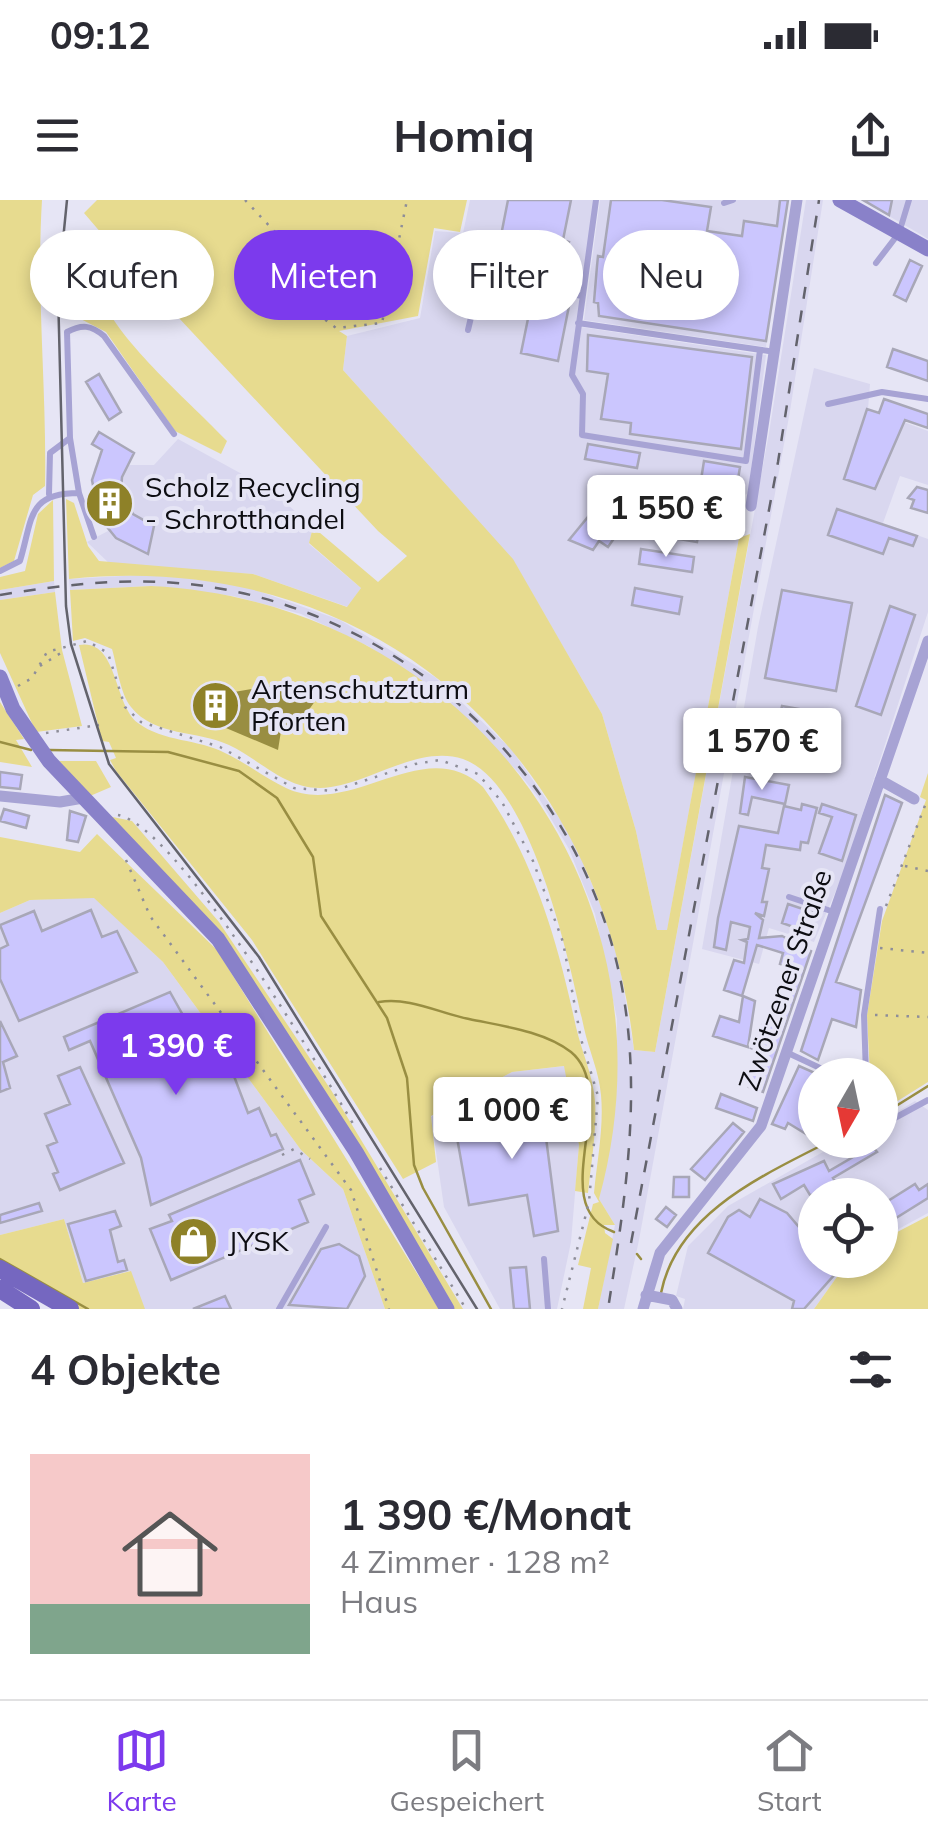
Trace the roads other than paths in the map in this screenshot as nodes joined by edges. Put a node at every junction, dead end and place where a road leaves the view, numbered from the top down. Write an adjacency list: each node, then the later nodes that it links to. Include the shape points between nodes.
1 (596, 200): 10 (lane)
2 (733, 200): 6 (lane)
3 (797, 200): 16 (street)
4 (840, 200): 7 (main road)
5 (909, 200): 7 (lane)
6 (724, 203)
7 (899, 233): 8 (main road); 9 (lane)
8 (928, 249)
9 (876, 263)
10 (583, 289)
11 (470, 320): 14 (lane)
12 (578, 320): 13 (lane)
13 (578, 323): 15 (lane); 15 (lane, via 572,376 583,394 582,435 677,451 746,460)
14 (468, 330)
15 (760, 350): 16 (lane)
16 (777, 352): 23 (street)
17 (928, 398): 18 (lane, via 882,392)
18 (828, 404)
19 (174, 434): 20 (lane, via 104,336 93,326 78,326 66,332)
20 (70, 438): 21 (lane); 22 (lane, via 50,453)
21 (78, 493): 22 (lane); 24 (lane)
22 (49, 494): 25 (lane, via 38,502 20,561)
23 (751, 506)
24 (94, 536)
25 (0, 571)
26 (928, 641): 28 (street, Zwötzener Straße)
27 (2, 684): 30 (main road, via 49,761)
28 (880, 780): 31 (street); 34 (street, Zwötzener Straße)
29 (0, 796): 30 (street)
30 (83, 798): 49 (main road, via 218,939 356,1152)
31 (920, 801)
32 (789, 897): 34 (lane)
33 (880, 910): 37 (lane, via 864,1015)
34 (836, 912): 35 (street, Zwötzener Straße)
35 (788, 1053): 36 (lane); 44 (street, Zwötzener Straße, via 761,1126 668,1240 654,1265)
36 (799, 1058)
37 (865, 1058)
38 (928, 1100): 39 (lane)
39 (898, 1116)
40 (326, 1227): 48 (lane)
41 (544, 1258): 50 (lane)
42 (0, 1269): 47 (main road)
43 (0, 1289): 46 (main road)
44 (650, 1296): 45 (street); 51 (street, Zwötzener Straße)
45 (672, 1304)
46 (31, 1309)
47 (70, 1309)
48 (280, 1309)
49 (447, 1309)
50 (548, 1309)
51 (644, 1309)

